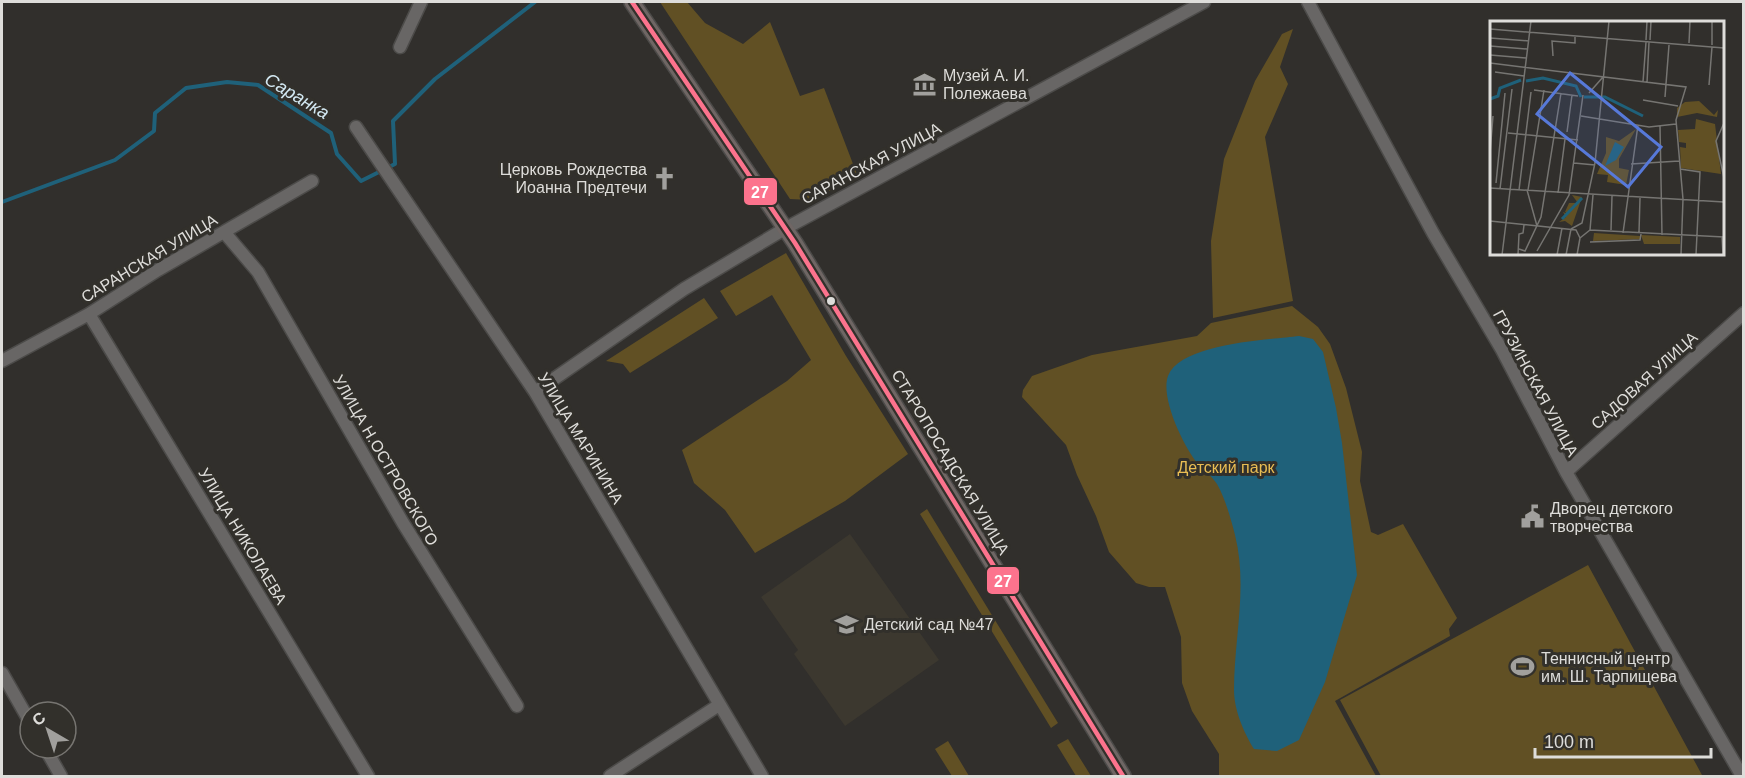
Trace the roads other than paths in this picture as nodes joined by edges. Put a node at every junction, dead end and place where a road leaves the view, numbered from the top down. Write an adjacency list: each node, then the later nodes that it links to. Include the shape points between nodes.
1 (421, 2): 5 (street)
2 (632, 2): 8 (main road, СТАРОПОСАДСКАЯ УЛИЦА)
3 (1204, 2): 8 (street, САРАНСКАЯ УЛИЦА)
4 (1308, 2): 14 (street, ГРУЗИНСКАЯ УЛИЦА)
5 (400, 46)
6 (356, 127): 13 (street, УЛИЦА МАРИНИНА)
7 (312, 181): 9 (street, САРАНСКАЯ УЛИЦА)
8 (786, 228): 13 (street, САРАНСКАЯ УЛИЦА, via 684,289); 24 (main road, СТАРОПОСАДСКАЯ УЛИЦА)
9 (224, 232): 11 (street, САРАНСКАЯ УЛИЦА); 18 (street, УЛИЦА Н.ОСТРОВСКОГО, via 258,272 403,523)
10 (1743, 313): 14 (street, САДОВАЯ УЛИЦА)
11 (89, 314): 12 (street, САРАНСКАЯ УЛИЦА); 21 (street, УЛИЦА НИКОЛАЕВА)
12 (2, 361)
13 (535, 392): 17 (street, УЛИЦА МАРИНИНА)
14 (1566, 472): 25 (street, ГРУЗИНСКАЯ УЛИЦА)
15 (2, 673): 16 (street)
16 (18, 701)
17 (719, 705): 22 (street); 23 (street, УЛИЦА МАРИНИНА)
18 (517, 706)
19 (52, 760): 20 (street)
20 (61, 777)
21 (368, 777)
22 (610, 777)
23 (762, 777)
24 (1123, 777)
25 (1742, 777)

